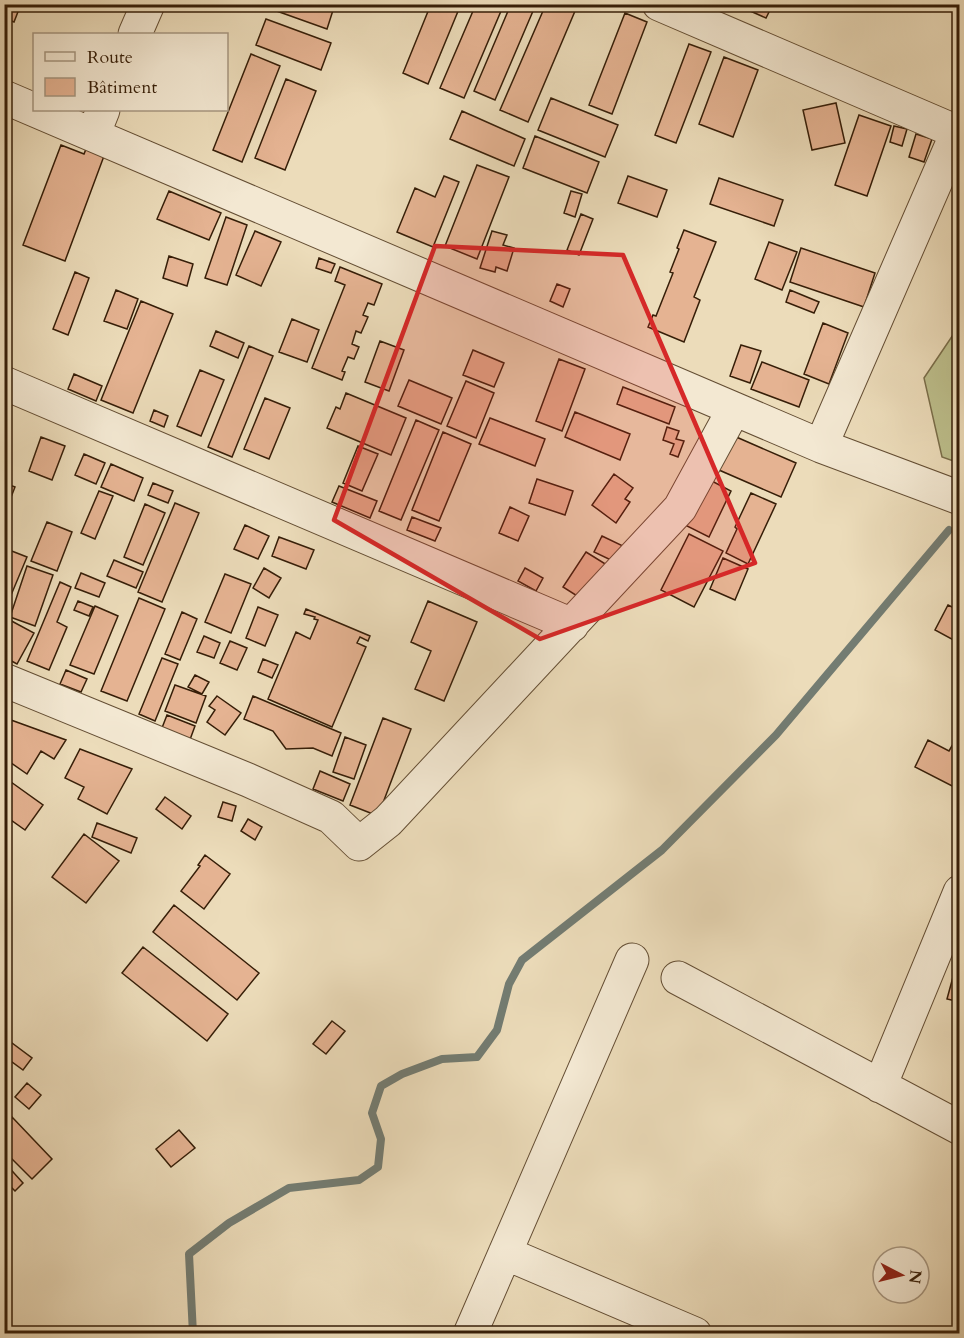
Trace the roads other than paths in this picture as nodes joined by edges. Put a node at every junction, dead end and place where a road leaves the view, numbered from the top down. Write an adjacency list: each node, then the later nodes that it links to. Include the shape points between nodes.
1 (148, 4): 3 (street)
2 (659, 4): 8 (street)
3 (135, 33)
4 (4, 97): 5 (street)
5 (33, 105)
6 (57, 111): 7 (street)
7 (98, 122): 10 (street)
8 (958, 129): 11 (street)
9 (4, 383): 13 (street)
10 (734, 409): 11 (street); 13 (street, via 680,508)
11 (821, 446): 12 (street)
12 (960, 498)
13 (572, 625): 14 (street, via 388,821 359,844 331,817)
14 (4, 680)
15 (960, 892): 18 (street)
16 (632, 960): 20 (street)
17 (678, 978): 18 (street)
18 (880, 1086): 19 (street)
19 (960, 1128)
20 (505, 1253): 21 (street); 22 (street)
21 (470, 1334)
22 (695, 1334)

